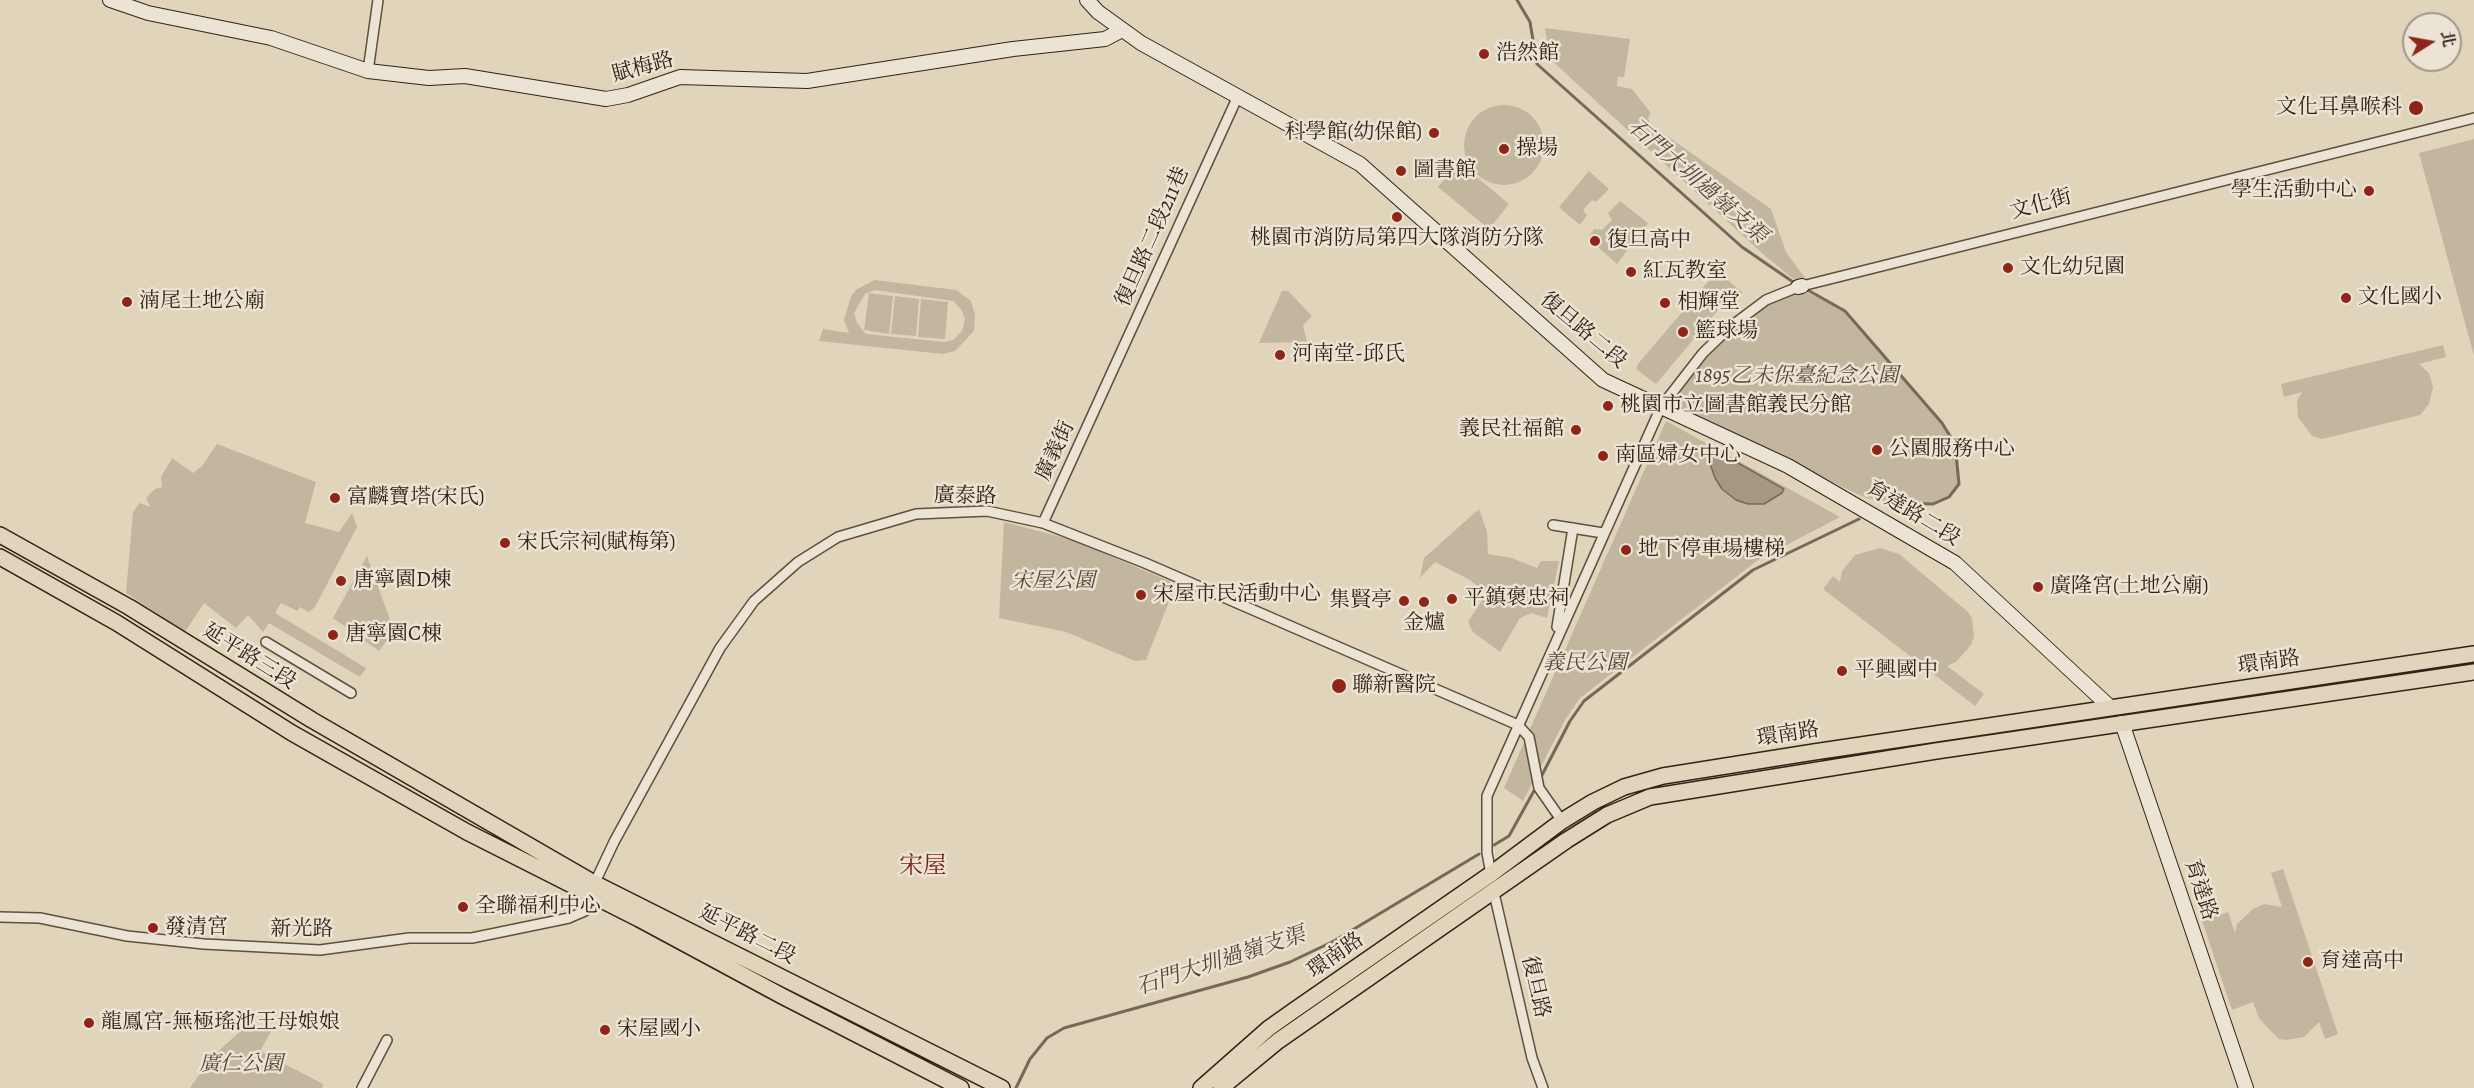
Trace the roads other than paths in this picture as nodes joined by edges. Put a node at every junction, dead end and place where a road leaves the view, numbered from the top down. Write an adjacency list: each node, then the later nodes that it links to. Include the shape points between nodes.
1 (110, 0): 5 (street, 賦梅路, via 148,13 271,38)
2 (378, 0): 5 (street)
3 (1087, 0): 4 (street, 復旦路二段)
4 (1122, 30): 5 (street, 賦梅路, via 1105,39 807,81 680,77 606,99 465,76 429,78); 6 (street, 復旦路二段)
5 (368, 71)
6 (1238, 96): 8 (street, 復旦路二段211巷); 9 (street, 復旦路二段, via 1360,164 1603,380)
7 (2474, 118): 9 (street, 文化街, via 1800,286 1766,300 1730,327 1703,353)
8 (1103, 395): 10 (street, 廣義街)
9 (1661, 407): 13 (street); 21 (street, 育達路二段, via 1788,466 1955,563)
10 (1042, 523): 23 (street, 廣泰路, via 1145,563); 30 (street, 廣泰路, via 987,511 916,514 838,537 798,562 754,601 720,648)
11 (1553, 525): 12 (street)
12 (1573, 528): 13 (street); 16 (street)
13 (1603, 533): 16 (street)
14 (0, 535): 26 (main road, 延平路三段, via 129,607)
15 (0, 557): 28 (main road, 延平路三段, via 117,623 292,733)
16 (1555, 638): 23 (street)
17 (266, 642): 20 (street)
18 (2474, 654): 21 (main road, 環南路)
19 (2474, 672): 22 (main road, 環南路)
20 (351, 693)
21 (2110, 707): 22 (street, 育達路); 24 (main road, 環南路)
22 (2122, 723): 25 (main road, 環南路); 40 (street, 育達路)
23 (1518, 725): 27 (street, via 1529,738 1539,788); 29 (street, via 1487,796)
24 (1814, 752): 25 (main road); 27 (main road, 環南路, via 1643,781 1593,802)
25 (1818, 769): 31 (main road, 環南路, via 1679,792 1634,804 1607,815 1567,840)
26 (476, 815): 30 (main road, 延平路二段)
27 (1562, 821): 29 (main road, 環南路)
28 (467, 832): 30 (main road, 延平路二段)
29 (1491, 874): 31 (street); 37 (main road, 環南路, via 1269,1028)
30 (592, 889): 32 (street, 新光路, via 585,911 569,918 472,938 409,938 353,947 278,950 126,936 40,918); 35 (main road, 延平路二段, via 782,996); 36 (main road, 延平路二段)
31 (1494, 893): 38 (main road, 環南路, via 1278,1041); 39 (street, 復旦路, via 1532,1058)
32 (0, 917)
33 (387, 1040): 34 (street)
34 (362, 1088)
35 (961, 1088)
36 (1002, 1088)
37 (1201, 1088)
38 (1221, 1088)
39 (1543, 1088)
40 (2246, 1088)

